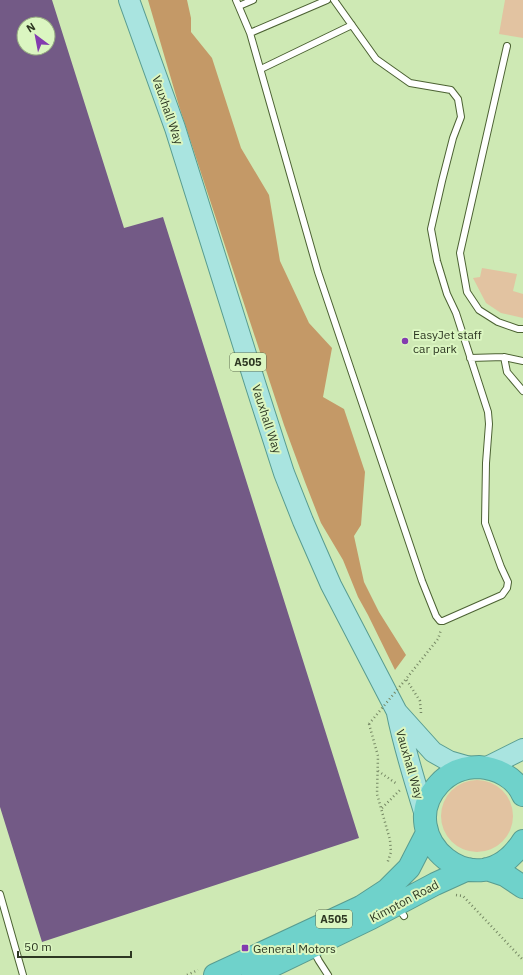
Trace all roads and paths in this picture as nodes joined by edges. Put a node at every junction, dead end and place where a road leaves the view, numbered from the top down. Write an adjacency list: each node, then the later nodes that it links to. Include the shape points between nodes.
1 (129, 0): 18 (main road, Vauxhall Way / A505, via 175,128 284,472 332,585)
2 (252, 0): 5 (lane)
3 (327, 0): 7 (lane)
4 (334, 0): 6 (lane)
5 (238, 3): 7 (lane)
6 (352, 26): 9 (lane); 12 (lane, via 376,59 410,83 451,90 458,99 461,117 453,138 431,229 437,261)
7 (250, 33): 9 (lane)
8 (507, 46): 10 (lane, via 460,253 467,292 479,310 498,322)
9 (261, 69): 15 (lane, via 318,272 422,581 436,616)
10 (523, 329)
11 (504, 357): 12 (lane); 13 (lane); 14 (lane, via 507,372)
12 (470, 358): 15 (lane, via 488,412 485,523 508,582 502,595)
13 (523, 361)
14 (523, 391)
15 (443, 621): 16 (path, via 438,639)
16 (406, 679): 17 (path); 21 (path, bridge, via 369,724 378,756)
17 (420, 701)
18 (397, 712): 20 (main road, Vauxhall Way / A505, via 433,752 449,761); 24 (main road, Vauxhall Way / A505)
19 (523, 749): 20 (main road)
20 (479, 767): 22 (highway, via 501,772 512,780); 24 (highway, Kimpton Road, via 456,771 444,778 428,801)
21 (378, 771): 23 (path, via 377,794); 23 (path, via 402,787)
22 (523, 795)
23 (382, 808): 26 (path)
24 (426, 824): 27 (highway, via 433,846 443,857 455,865); 34 (highway, Kimpton Road / A505, via 409,868 387,890 361,907)
25 (523, 841): 27 (highway, Kimpton Road, via 516,853 502,864)
26 (391, 852)
27 (477, 869): 28 (highway, via 505,875); 31 (highway, Kimpton Road / A505, via 435,884 400,910 371,918)
28 (523, 888)
29 (0, 894): 33 (lane)
30 (463, 896): 32 (path)
31 (312, 947): 35 (highway, Kimpton Road / A505); 36 (lane)
32 (523, 960)
33 (23, 975)
34 (215, 975)
35 (253, 975)
36 (328, 975)

